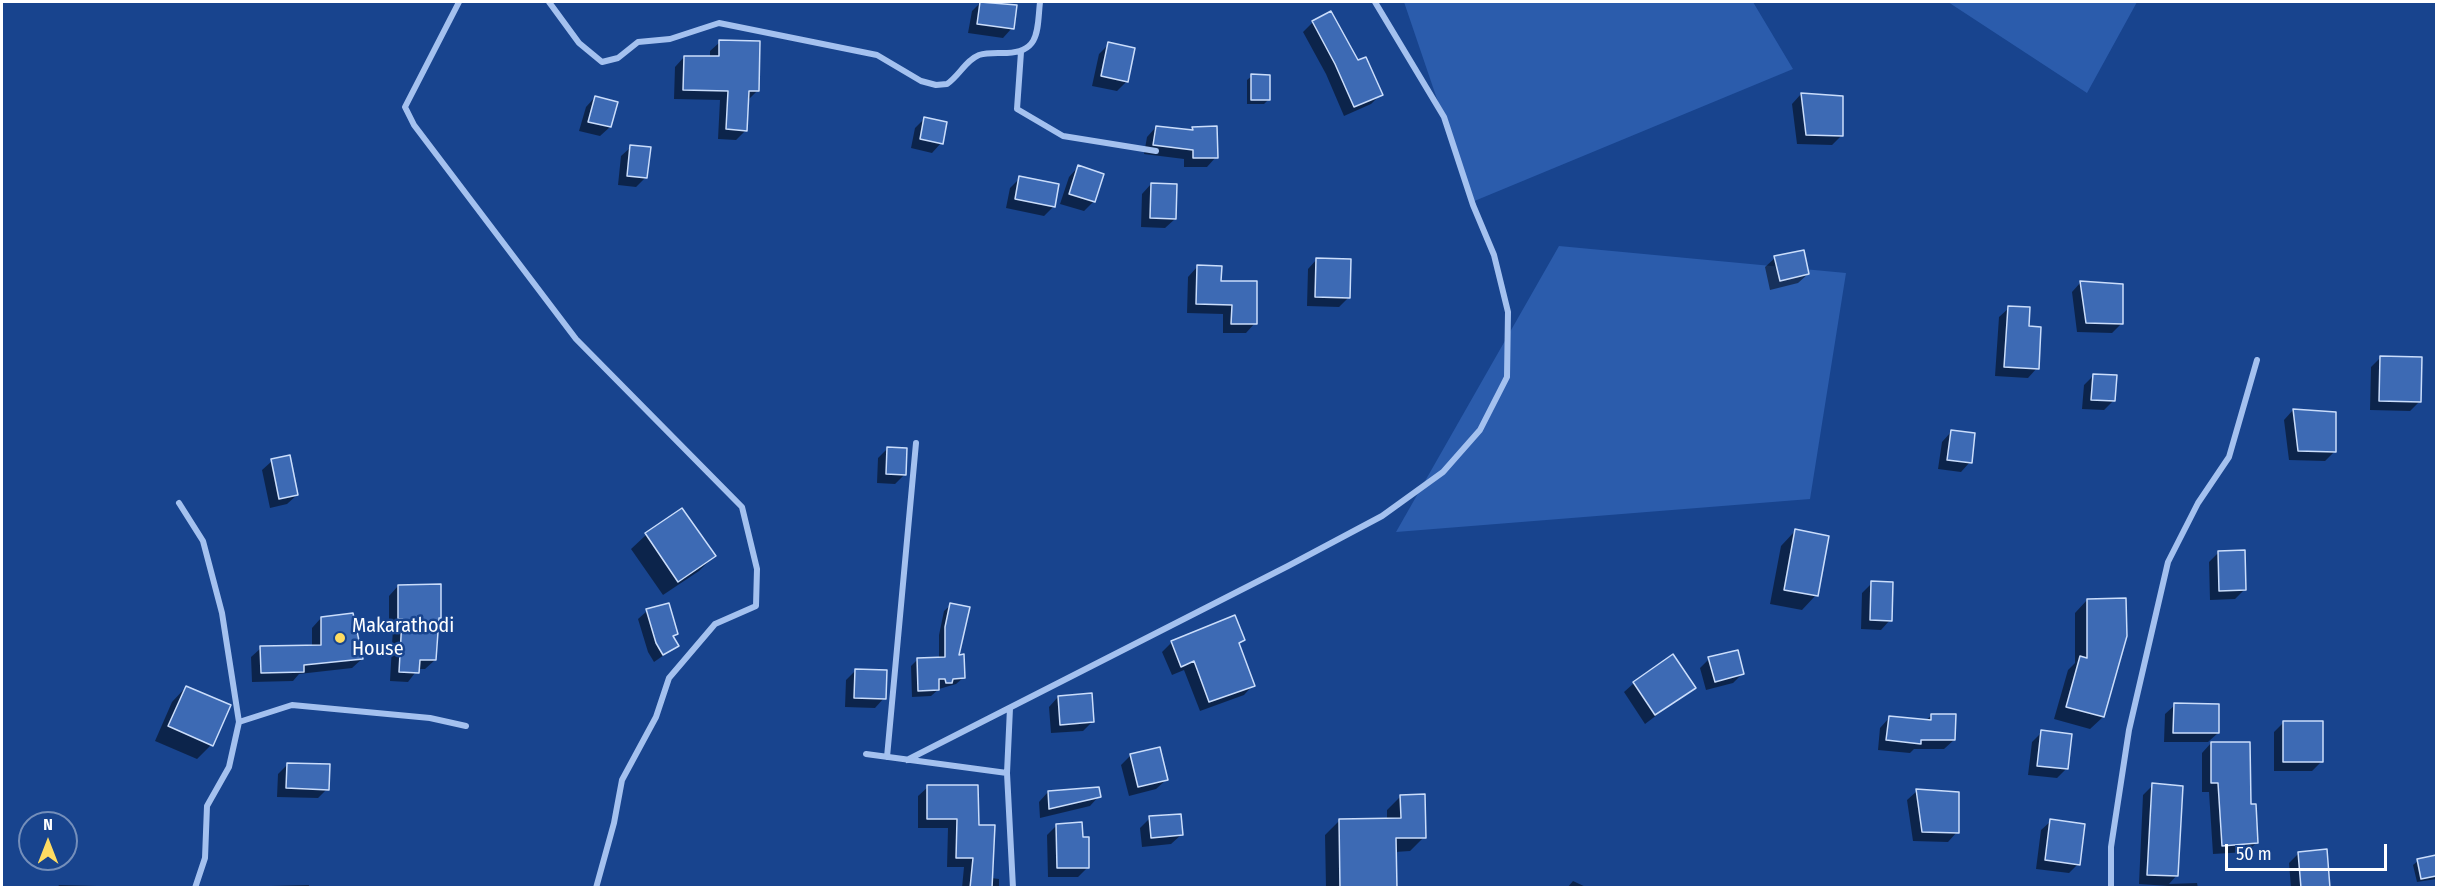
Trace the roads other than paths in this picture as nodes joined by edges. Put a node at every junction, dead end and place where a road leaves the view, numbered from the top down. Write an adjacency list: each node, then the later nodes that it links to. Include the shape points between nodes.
1 (459, 2): 18 (street, via 405,107 414,125 576,339 742,507 757,569 756,606 716,624 669,678 656,717 622,780)
2 (549, 2): 5 (street, via 579,43 602,62 618,58 638,42 670,39 719,23 877,55 908,75 936,85 947,84 979,55)
3 (1040, 2): 5 (street, via 1034,41)
4 (1375, 2): 10 (street, via 1444,117 1497,267 1508,312 1507,377 1480,430 1443,472 1382,516)
5 (1021, 52): 6 (street, via 1017,109 1063,136)
6 (1156, 151)
7 (2257, 360): 20 (street, via 2229,457 2198,503 2168,562 2129,730 2111,847)
8 (916, 443): 14 (street)
9 (179, 503): 11 (street, via 203,541 222,613)
10 (1010, 708): 15 (street); 16 (street)
11 (239, 722): 12 (street, via 292,705 430,718); 17 (street, via 229,767 207,806 205,858)
12 (466, 726)
13 (866, 754): 14 (street)
14 (887, 757): 15 (street)
15 (907, 760): 16 (street)
16 (1007, 773): 19 (street)
17 (195, 888)
18 (596, 888)
19 (1013, 888)
20 (2111, 888)

